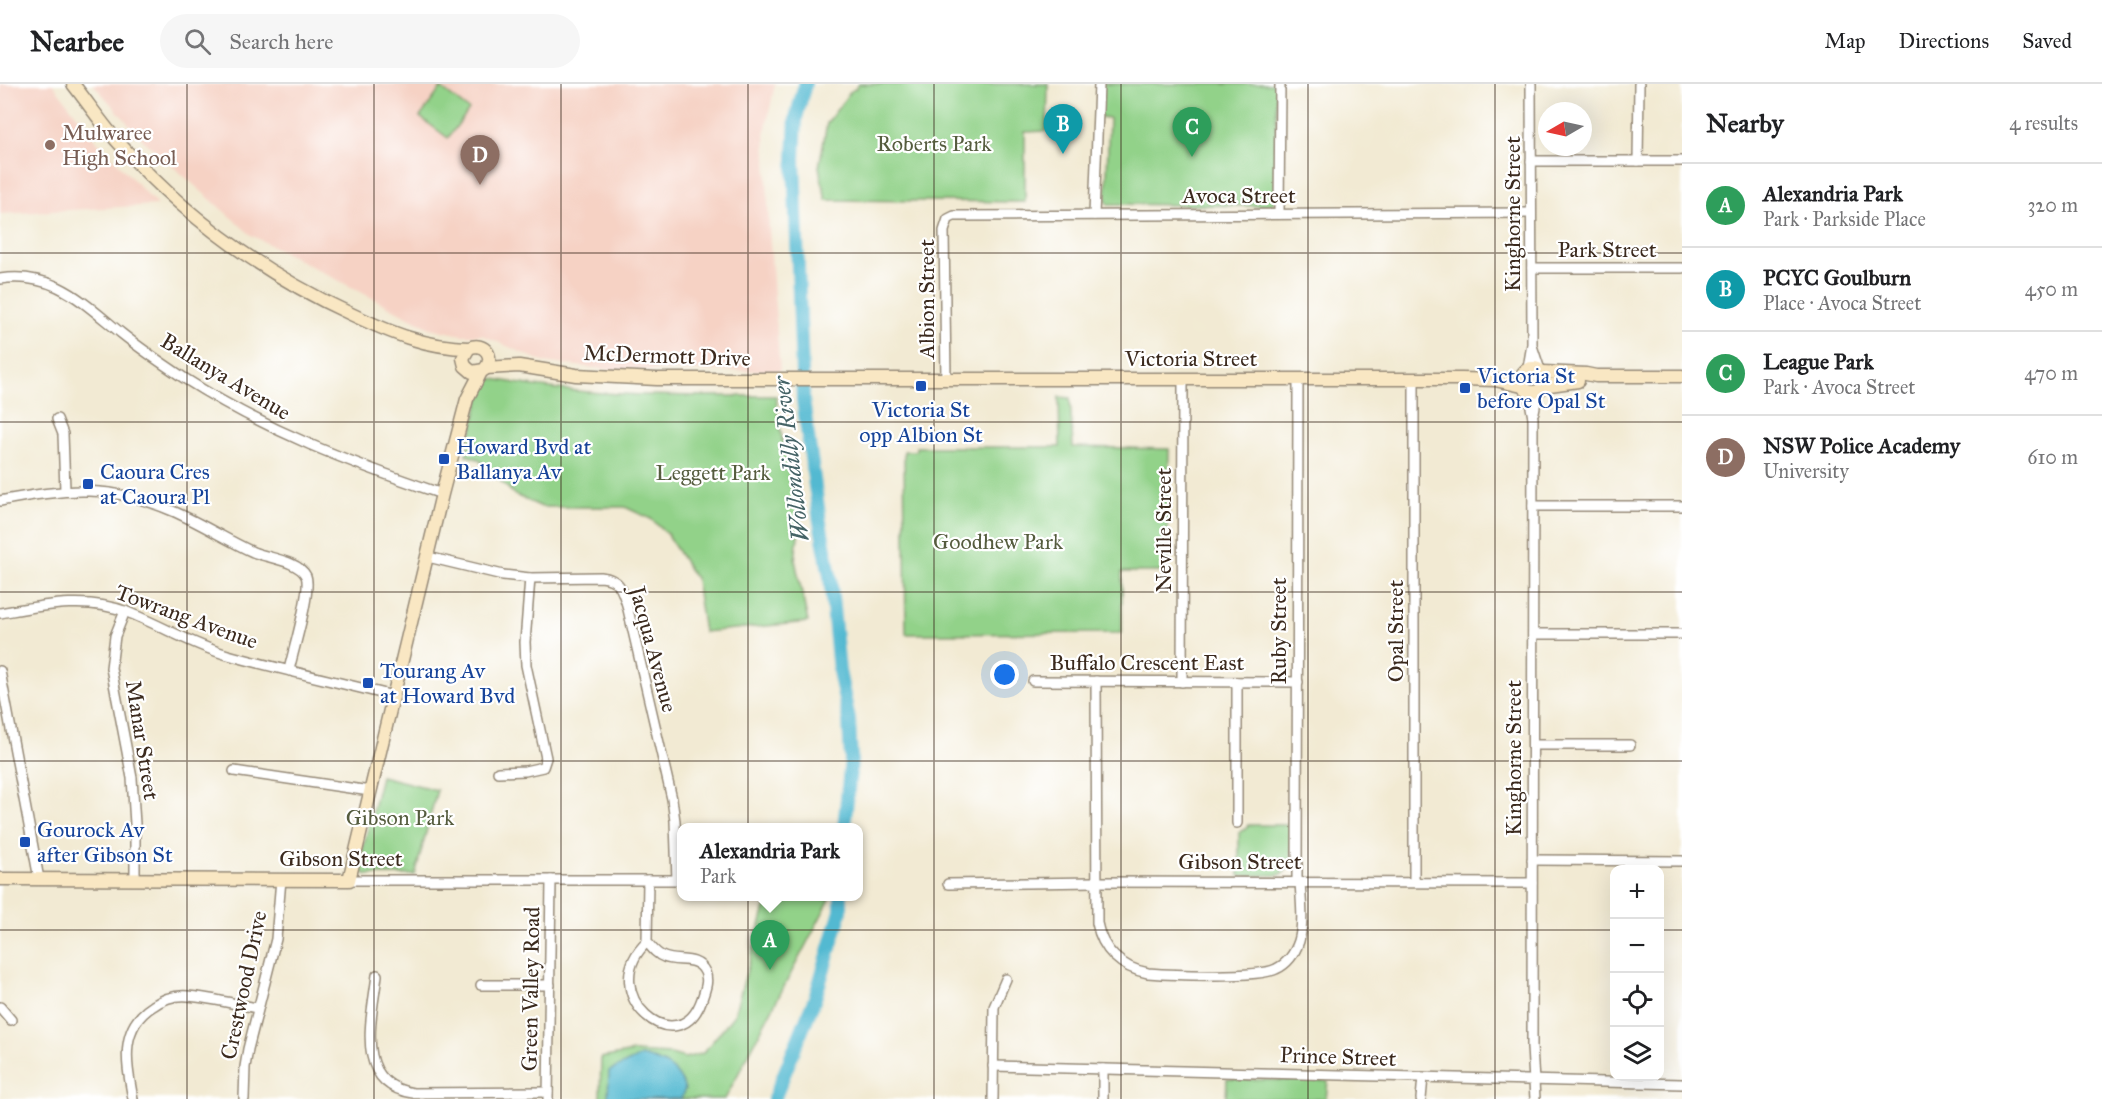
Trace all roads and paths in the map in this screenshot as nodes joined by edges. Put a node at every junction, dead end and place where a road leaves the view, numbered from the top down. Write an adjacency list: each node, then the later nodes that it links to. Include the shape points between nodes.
1 (74, 84): 16 (main road, via 116,141 140,166 225,241 325,302)
2 (1099, 84): 11 (street)
3 (1280, 84): 10 (street)
4 (1531, 84): 6 (street, Kinghorne Street)
5 (1638, 84): 7 (street)
6 (1531, 161): 7 (street); 9 (street, Kinghorne Street)
7 (1638, 161): 8 (street)
8 (1682, 161)
9 (1531, 213): 10 (street, Avoca Street); 13 (street, Kinghorne Street)
10 (1279, 214): 11 (street, Avoca Street)
11 (1094, 215): 12 (street, Avoca Street, via 961,215)
12 (948, 219): 23 (street, Albion Street, via 944,231)
13 (1532, 268): 14 (street, Park Street); 28 (street, Kinghorne Street)
14 (1682, 268)
15 (0, 279): 32 (street, Ballanya Avenue, via 38,280 59,288 164,364 245,414 323,452)
16 (439, 347): 17 (main road); 19 (main road)
17 (469, 348): 18 (main road, via 482,347); 19 (main road, via 464,355)
18 (488, 352): 20 (main road, McDermott Drive); 21 (main road, via 490,359)
19 (465, 364): 21 (main road, via 472,372); 29 (main road)
20 (519, 366): 21 (main road, McDermott Drive); 25 (main road, McDermott Drive, via 576,375 645,379)
21 (483, 370): 29 (main road)
22 (1682, 376): 28 (main road, Victoria Street, via 1596,376 1554,383)
23 (946, 379): 24 (main road, Victoria Street); 25 (main road, Victoria Street)
24 (1183, 379): 26 (main road, Victoria Street); 46 (street, Neville Street)
25 (886, 380)
26 (1298, 380): 27 (main road, Victoria Street); 48 (street, Ruby Street)
27 (1414, 380): 28 (main road, Victoria Street); 69 (street, Opal Street)
28 (1533, 380): 34 (street, Kinghorne Street)
29 (467, 399): 32 (main road)
30 (57, 419): 31 (street, via 63,434)
31 (65, 490): 33 (street); 42 (street, via 110,493 156,504 253,552 302,569 307,593)
32 (442, 494): 36 (main road)
33 (0, 501)
34 (1533, 506): 35 (street); 40 (street, Kinghorne Street)
35 (1682, 506)
36 (428, 557): 37 (street, Jacqua Avenue); 49 (main road)
37 (530, 578): 53 (street, via 526,665 546,758 543,767 535,770); 56 (street, Jacqua Avenue, via 610,578 624,592 672,800)
38 (125, 611): 39 (street, Towrang Avenue, via 65,603); 42 (street, Towrang Avenue, via 177,637 227,655); 61 (street, Manar Street, via 115,636 111,668 132,778)
39 (0, 613)
40 (1533, 634): 41 (street); 50 (street, Kinghorne Street)
41 (1682, 634)
42 (289, 670): 49 (street, Towrang Avenue)
43 (0, 671): 60 (street)
44 (1033, 681): 45 (street, Buffalo Crescent East)
45 (1096, 681): 46 (street, Buffalo Crescent East); 67 (street, Ruby Street)
46 (1182, 682): 47 (street, Buffalo Crescent East)
47 (1237, 682): 48 (street, Buffalo Crescent East); 55 (street)
48 (1298, 682): 68 (street, Ruby Street)
49 (393, 696): 54 (main road)
50 (1533, 746): 51 (street); 57 (street, Kinghorne Street)
51 (1630, 746)
52 (234, 771): 54 (street)
53 (498, 772)
54 (370, 791): 63 (main road)
55 (1237, 823)
56 (677, 850)
57 (1532, 860): 58 (street); 70 (street, Kinghorne Street)
58 (1682, 861)
59 (0, 879): 60 (main road, Gibson Street)
60 (39, 879): 61 (main road, Gibson Street)
61 (135, 879): 62 (main road, Gibson Street)
62 (281, 879): 63 (main road, Gibson Street); 78 (street, Crestwood Drive, via 276,939)
63 (349, 880): 64 (street, Gibson Street)
64 (551, 880): 65 (street, Gibson Street); 76 (street, Green Valley Road)
65 (648, 880): 66 (street, Gibson Street); 72 (street)
66 (677, 880)
67 (1096, 882): 68 (street, Gibson Street); 68 (street, Ruby Street, via 1101,938 1126,966 1148,973 1250,974 1276,969 1295,949 1300,935); 71 (street, Gibson Street)
68 (1299, 882): 69 (street, Gibson Street)
69 (1414, 882): 70 (street, Gibson Street)
70 (1532, 883): 83 (street, Kinghorne Street)
71 (948, 884)
72 (647, 942): 72 (street, via 634,956 630,968 633,999 653,1021 669,1026 683,1023 699,1007 705,971 696,962 661,956)
73 (376, 975): 85 (street, via 370,1048 372,1062 390,1085 413,1093)
74 (1006, 979): 80 (street, via 994,1007)
75 (481, 985): 76 (street)
76 (549, 985): 85 (street, Green Valley Road)
77 (0, 1007): 79 (street)
78 (257, 1008): 86 (street, via 187,996 167,998 146,1011 128,1040 127,1065); 87 (street, Crestwood Drive, via 245,1067)
79 (11, 1020)
80 (993, 1066): 81 (street, Prince Street); 88 (street)
81 (1103, 1069): 82 (street, Prince Street); 89 (street)
82 (1423, 1077): 83 (street, Prince Street); 90 (street)
83 (1533, 1080): 84 (street, Prince Street); 91 (street, Kinghorne Street)
84 (1682, 1084)
85 (548, 1096)
86 (134, 1099)
87 (244, 1099)
88 (993, 1099)
89 (1103, 1099)
90 (1421, 1099)
91 (1535, 1099)

